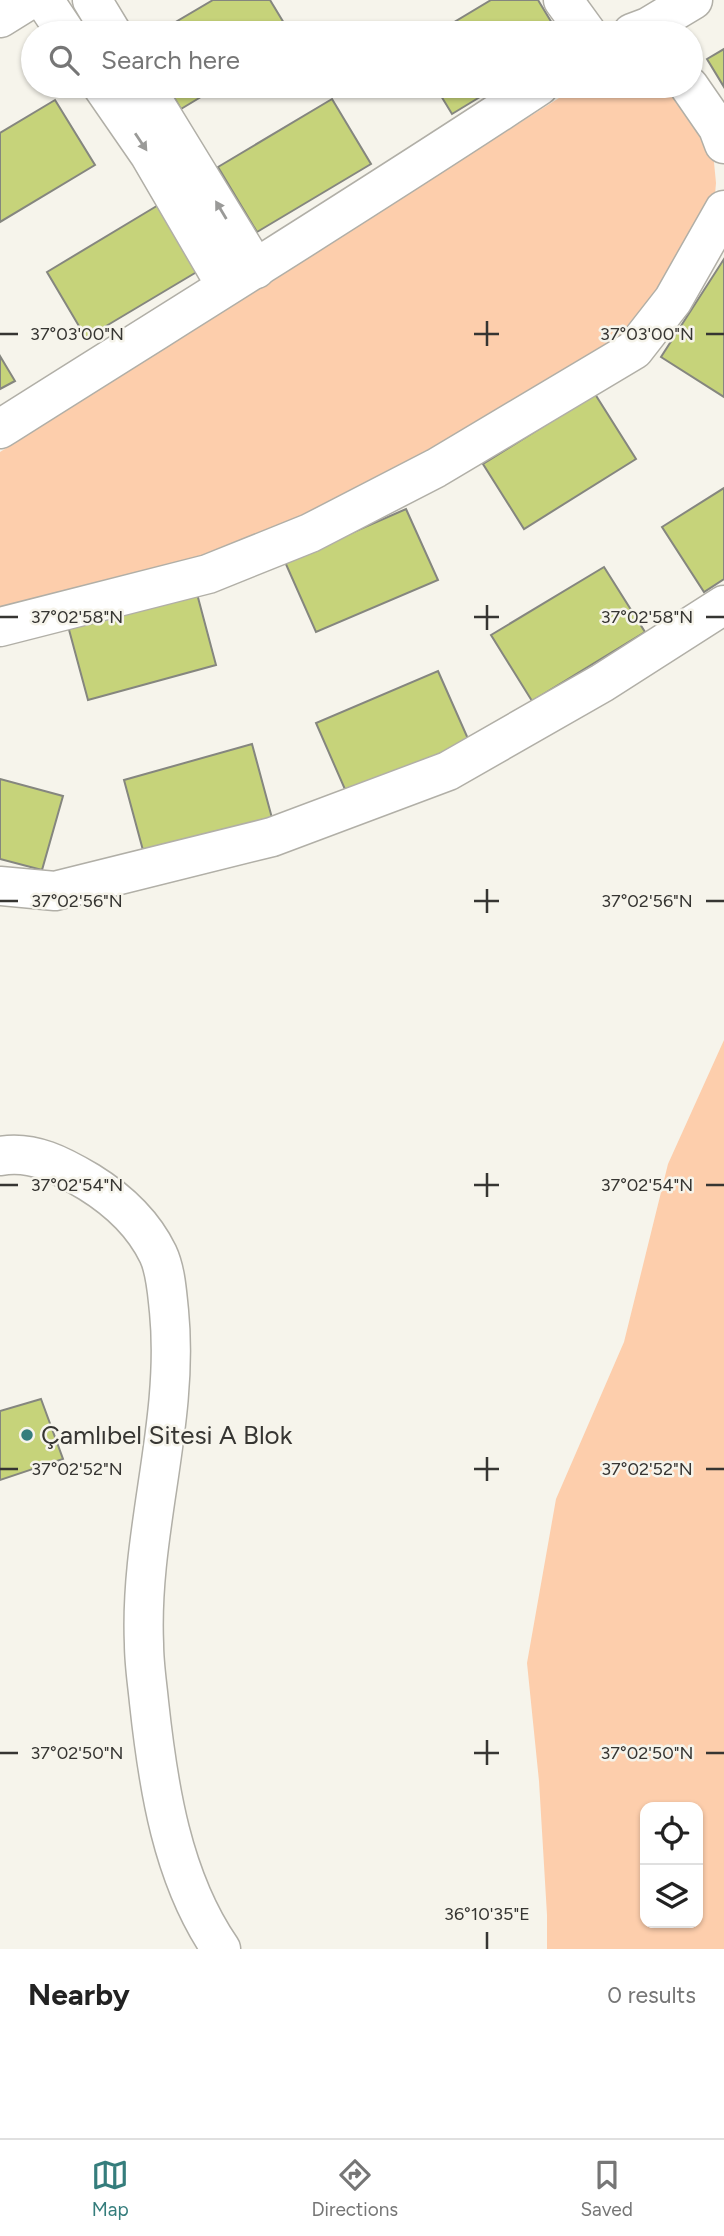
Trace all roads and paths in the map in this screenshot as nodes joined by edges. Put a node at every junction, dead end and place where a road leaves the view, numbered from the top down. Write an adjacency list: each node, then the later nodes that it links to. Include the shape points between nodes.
1 (29, 0): 6 (street)
2 (44, 0): 7 (street)
3 (92, 0): 8 (street)
4 (563, 0): 9 (street)
5 (693, 0): 10 (street)
6 (0, 18)
7 (58, 21)
8 (105, 21)
9 (578, 21)
10 (660, 21)
11 (110, 98): 17 (street, one-way to 17)
12 (150, 98): 17 (street, one-way to 12)
13 (521, 98): 17 (street)
14 (697, 98): 15 (street)
15 (724, 144)
16 (724, 210): 20 (street, via 673,300 634,350 436,468 310,533 208,574)
17 (241, 277): 18 (street)
18 (0, 429)
19 (724, 605): 21 (street, via 602,684 448,771 259,840 55,891)
20 (0, 627)
21 (0, 886)
22 (0, 1156): 23 (street, via 49,1161 105,1192 128,1211 159,1256 170,1327 169,1381 144,1585 144,1644 162,1795 174,1845 191,1893)
23 (221, 1949)

